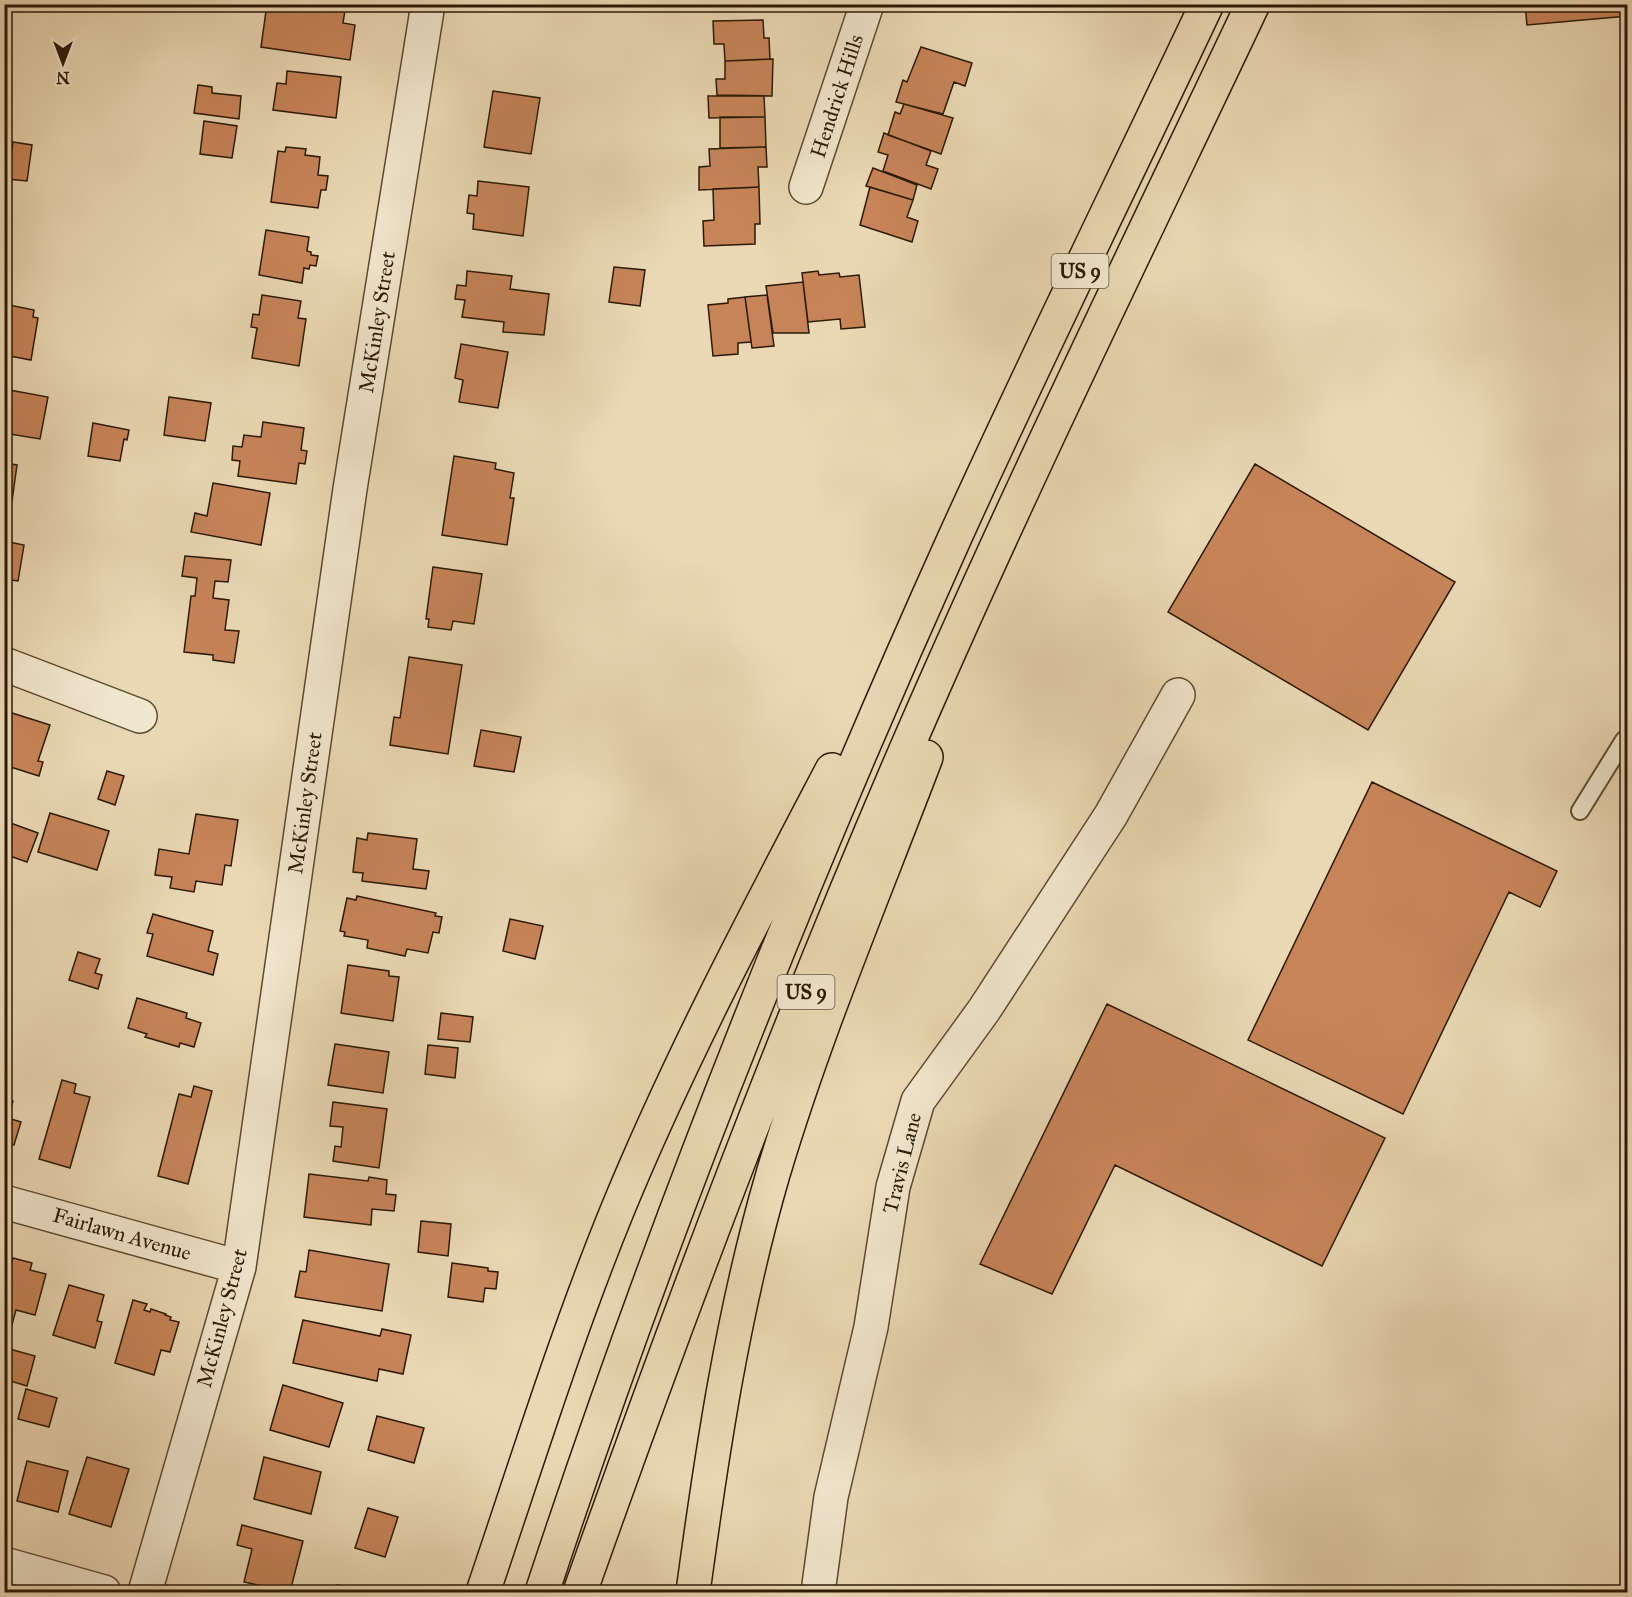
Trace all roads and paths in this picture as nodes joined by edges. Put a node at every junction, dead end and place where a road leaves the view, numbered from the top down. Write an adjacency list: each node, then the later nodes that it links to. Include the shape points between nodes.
1 (428, 4): 14 (street, McKinley Street, via 349,500)
2 (867, 4): 5 (street, Hendrick Hills)
3 (1207, 4): 7 (highway, US 9)
4 (1254, 4): 6 (highway, US 9)
5 (806, 188)
6 (1062, 403): 20 (highway, US 9, via 907,747 824,947 694,1278); 21 (highway, via 835,995 774,1173 749,1264 713,1444)
7 (955, 538): 16 (highway, US 9, via 820,848 709,1127 615,1377); 19 (highway, via 754,921 651,1135 586,1293)
8 (4, 664): 10 (street)
9 (1178, 695): 22 (street, Travis Lane, via 1111,815 984,1010 918,1101 893,1187 871,1327 831,1497)
10 (140, 716)
11 (1628, 740): 12 (lane, via 1624,740)
12 (1580, 811)
13 (4, 1202): 14 (street, Fairlawn Avenue)
14 (239, 1267): 18 (street, McKinley Street)
15 (4, 1564): 17 (street)
16 (542, 1590)
17 (104, 1593)
18 (145, 1593)
19 (483, 1593)
20 (580, 1593)
21 (693, 1593)
22 (818, 1593)

